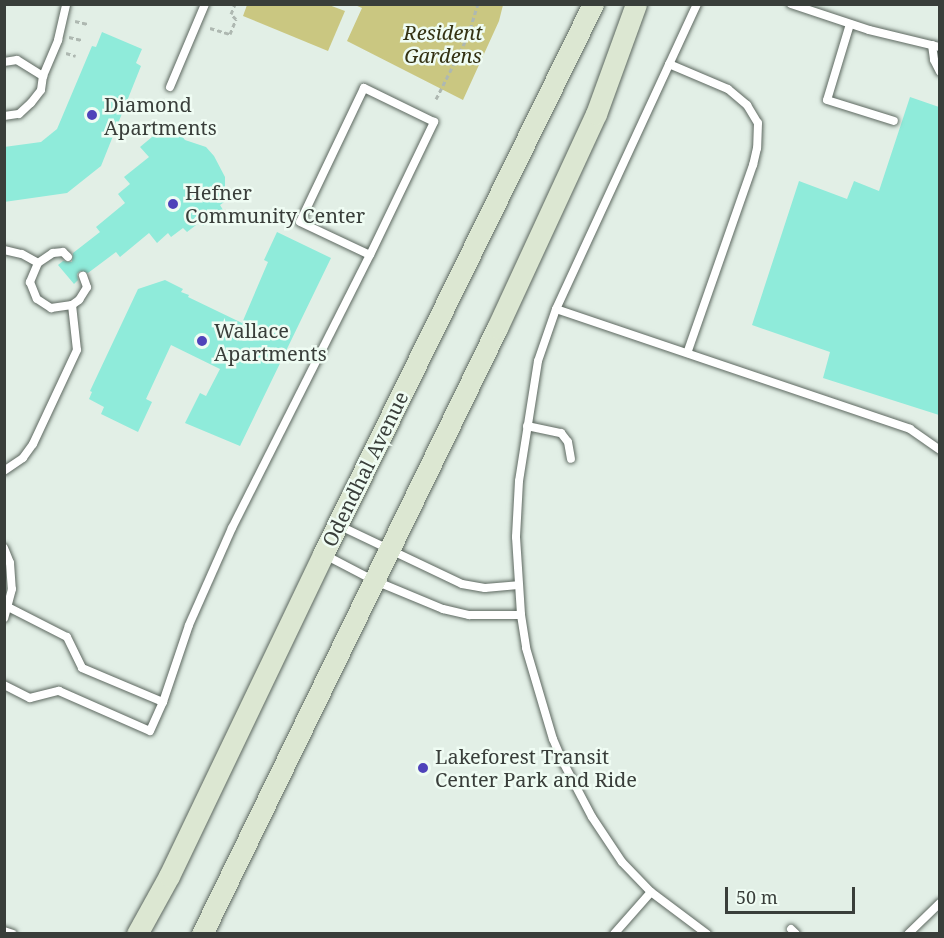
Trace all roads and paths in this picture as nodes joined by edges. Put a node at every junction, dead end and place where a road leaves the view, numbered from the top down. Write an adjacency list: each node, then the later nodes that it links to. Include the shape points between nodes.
1 (66, 4): 15 (lane, via 58,40)
2 (206, 4): 16 (lane)
3 (235, 4): 10 (path, via 231,14 236,19 230,34)
4 (478, 4): 17 (path, via 468,36)
5 (593, 4): 32 (street, Odendhal Avenue)
6 (636, 4): 34 (street, via 596,114)
7 (697, 4): 13 (lane)
8 (791, 4): 9 (lane)
9 (850, 24): 11 (lane); 19 (lane, via 827,100)
10 (210, 28)
11 (936, 46): 14 (lane, via 934,60)
12 (4, 62): 15 (lane, via 17,60)
13 (669, 64): 26 (lane); 27 (lane, via 728,89 747,105 758,123 753,165)
14 (939, 72)
15 (43, 76): 18 (lane, via 32,103 19,114)
16 (170, 87)
17 (436, 99)
18 (4, 116)
19 (894, 122)
20 (4, 250): 23 (lane)
21 (370, 255): 21 (lane, via 434,122 364,88 300,222); 42 (lane, via 232,528 189,624)
22 (68, 257): 23 (lane, via 63,252 53,253)
23 (38, 263): 25 (lane, via 30,282 38,299 51,308)
24 (84, 276): 25 (lane, via 87,287)
25 (72, 306): 31 (lane, via 77,350 74,360 33,444 23,458)
26 (555, 309): 27 (lane); 28 (lane, via 538,361)
27 (687, 353): 29 (lane, via 910,429)
28 (527, 426): 30 (lane, via 561,433); 37 (lane, via 519,481)
29 (939, 450)
30 (572, 459)
31 (4, 471)
32 (338, 525): 34 (lane); 35 (street, Odendhal Avenue)
33 (4, 548): 38 (lane, via 10,563 12,589)
34 (388, 550): 36 (street); 37 (lane, via 462,584 485,588)
35 (323, 554): 36 (lane); 47 (street, Odendhal Avenue, via 169,876)
36 (373, 580): 39 (lane, via 468,615); 48 (street)
37 (518, 585): 39 (lane)
38 (8, 607): 40 (lane); 42 (lane, via 67,638 82,668)
39 (520, 615): 43 (lane, via 526,648 563,762 622,862)
40 (4, 618)
41 (4, 685): 42 (lane, via 30,698 59,691 150,731)
42 (163, 702)
43 (651, 892): 49 (lane); 50 (lane)
44 (939, 903): 51 (lane)
45 (4, 931): 46 (lane)
46 (14, 933)
47 (137, 933)
48 (202, 933)
49 (614, 933)
50 (707, 933)
51 (908, 933)

